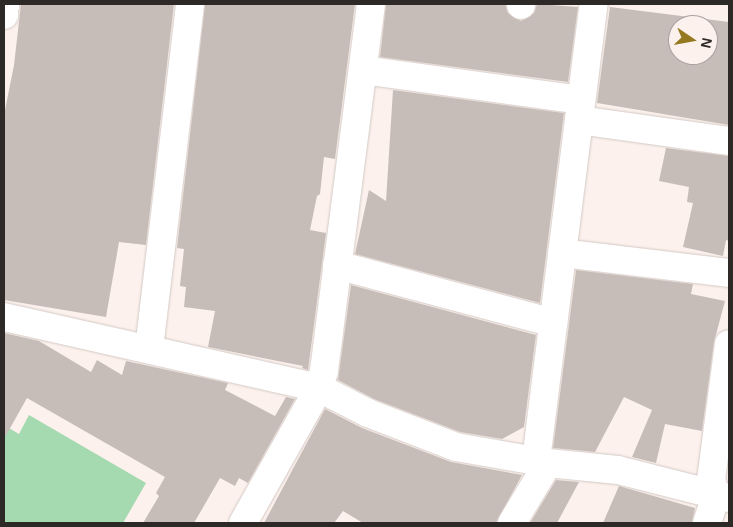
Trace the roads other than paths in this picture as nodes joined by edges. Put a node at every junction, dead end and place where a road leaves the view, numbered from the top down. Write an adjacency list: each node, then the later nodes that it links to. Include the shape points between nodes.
1 (5, 4): 5 (street)
2 (190, 4): 15 (street)
3 (372, 4): 6 (street)
4 (594, 4): 7 (street)
5 (4, 15)
6 (363, 70): 7 (street); 10 (street)
7 (580, 110): 8 (street); 9 (street)
8 (729, 141)
9 (562, 253): 11 (street); 13 (street)
10 (337, 265): 13 (street); 16 (street)
11 (729, 273)
12 (4, 317): 15 (street)
13 (553, 323): 17 (street)
14 (729, 344): 18 (street, via 711,480)
15 (149, 349): 16 (street)
16 (319, 388): 17 (street, via 368,413 456,447); 19 (street)
17 (542, 462): 18 (street, via 618,470); 20 (street)
18 (723, 496): 21 (street)
19 (243, 523)
20 (512, 523)
21 (707, 523)

